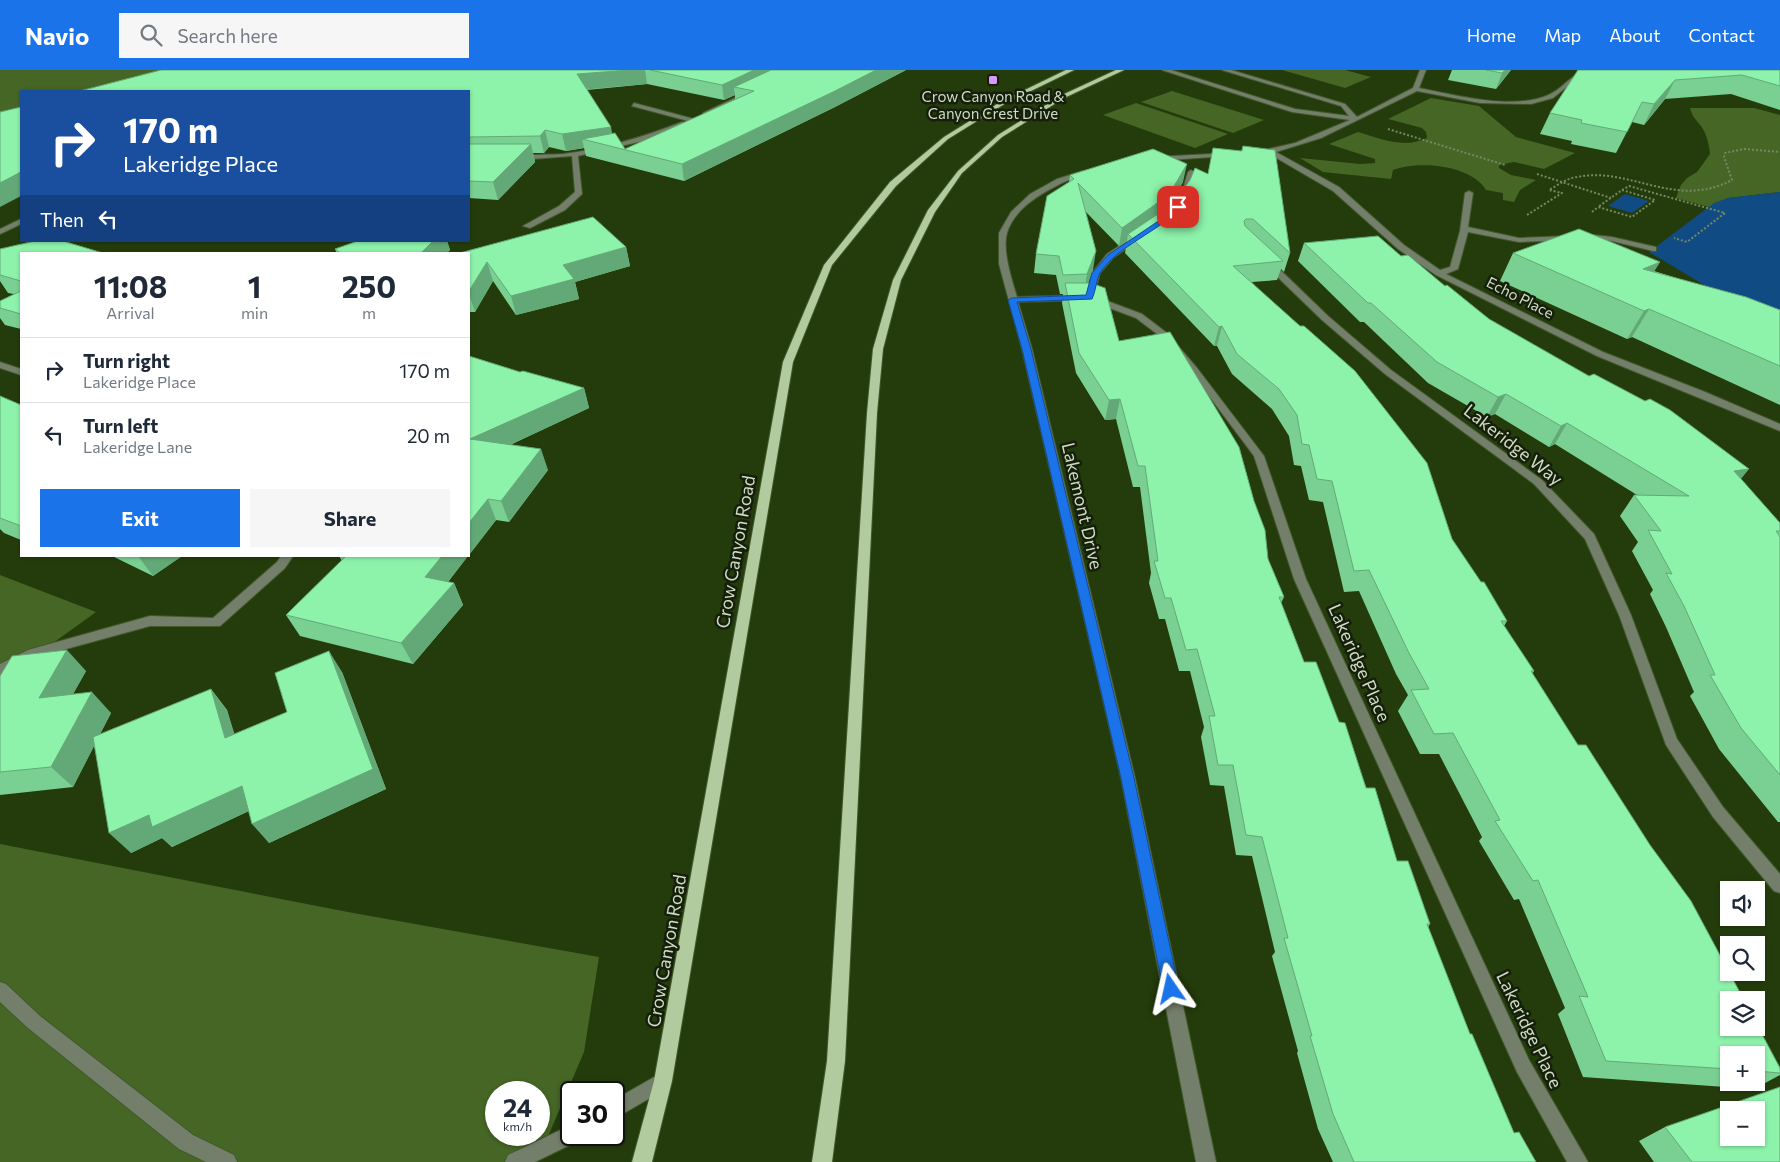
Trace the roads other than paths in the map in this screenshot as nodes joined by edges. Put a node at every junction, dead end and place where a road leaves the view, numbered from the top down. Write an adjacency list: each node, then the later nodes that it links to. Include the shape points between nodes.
1 (1071, 70): 41 (main road, Crow Canyon Road, via 1004,102 954,133 893,184 828,265 792,354)
2 (1120, 70): 47 (main road, via 1062,96 1000,136 960,172 931,212 897,280 878,349 836,1061)
3 (1165, 70): 10 (street)
4 (1225, 70): 7 (street)
5 (1423, 70): 8 (street)
6 (1593, 70): 8 (street, via 1573,77 1547,99 1527,103 1467,98)
7 (1273, 84): 11 (street, via 1290,95); 14 (street, via 1342,105)
8 (1416, 89): 14 (street)
9 (754, 91): 15 (street)
10 (1235, 92): 12 (street); 14 (street, via 1294,111)
11 (1285, 98)
12 (1275, 99)
13 (634, 105): 15 (street)
14 (1355, 119): 16 (street, via 1307,142)
15 (692, 120): 17 (street, via 637,142)
16 (1271, 152): 19 (street); 31 (street, Echo Place, via 1336,189 1401,247)
17 (575, 155): 18 (street); 25 (street, via 579,192 562,208)
18 (514, 158)
19 (1144, 160)
20 (1096, 168): 33 (street, Lakemont Drive, via 1060,180 1033,196 1014,214 1003,233 1003,264)
21 (1190, 172): 23 (street, via 1187,190)
22 (1469, 193): 26 (street)
23 (1178, 207)
24 (20, 221): 27 (street)
25 (528, 226)
26 (1465, 229): 29 (street, via 1519,240 1594,237); 31 (street, via 1454,268)
27 (0, 232)
28 (1147, 232): 32 (street, via 1110,256 1096,273)
29 (1653, 250)
30 (1258, 254): 39 (street, Lakeridge Way, via 1388,372 1538,482 1590,537 1625,615 1671,741 1718,812)
31 (1439, 273): 36 (street, Echo Place, via 1600,354)
32 (1089, 297): 33 (street, Lakeridge Place); 49 (street, Lakeridge Place, via 1139,316 1164,335 1259,456 1300,579 1523,1066)
33 (1012, 300): 48 (street, Lakemont Drive, via 1027,349 1128,778)
34 (0, 365): 35 (street)
35 (20, 372)
36 (1780, 428)
37 (286, 557): 38 (street, via 216,623 150,622 32,653)
38 (0, 670)
39 (1780, 886)
40 (0, 990): 44 (street, via 34,1022 186,1142)
41 (663, 1081): 42 (street); 46 (main road, Crow Canyon Road)
42 (625, 1103)
43 (560, 1140): 45 (street)
44 (227, 1162)
45 (515, 1162)
46 (642, 1162)
47 (822, 1162)
48 (1206, 1162)
49 (1578, 1162)

